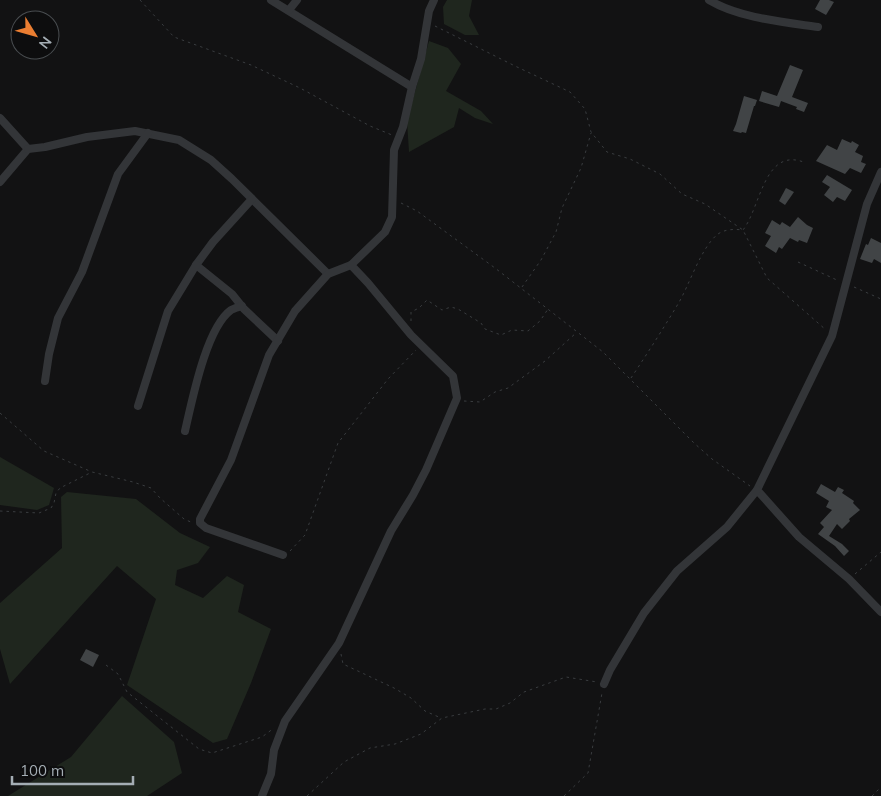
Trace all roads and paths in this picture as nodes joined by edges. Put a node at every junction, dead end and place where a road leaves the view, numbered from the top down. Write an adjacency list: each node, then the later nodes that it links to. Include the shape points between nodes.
1 (140, 0): 13 (path, via 174,37 267,73)
2 (271, 0): 6 (street)
3 (297, 0): 6 (street)
4 (434, 0): 7 (street)
5 (710, 0): 8 (street, via 738,12)
6 (289, 10): 9 (street)
7 (427, 22): 9 (street); 11 (path, via 570,92 585,109)
8 (818, 27)
9 (412, 87): 13 (street)
10 (0, 118): 14 (street)
11 (591, 132): 20 (path, via 607,152 660,174 682,194 705,204); 24 (path, via 556,232)
12 (148, 133): 14 (street, via 135,131 87,137); 18 (street, via 179,140 211,160); 33 (street, via 118,174 82,272 58,318)
13 (399, 138): 19 (street, via 394,150)
14 (28, 149): 17 (street)
15 (806, 162): 20 (path, via 786,160 774,167)
16 (881, 172): 29 (street, via 868,204)
17 (0, 182)
18 (252, 199): 21 (street); 23 (street)
19 (393, 199): 22 (street, via 389,225); 24 (path, via 417,212)
20 (743, 230): 29 (path, via 767,278); 32 (path, via 732,229 718,234 709,245 679,302)
21 (196, 265): 25 (street); 35 (street, via 168,311)
22 (351, 265): 23 (street); 28 (street)
23 (328, 274): 30 (street, via 295,311)
24 (521, 288): 26 (path)
25 (242, 306): 30 (street); 37 (street, via 230,311 214,334 198,378)
26 (548, 309): 27 (path); 28 (path, via 528,331 512,330 501,335 485,329 458,308 442,310 427,300 411,312)
27 (576, 333): 32 (path, via 603,352); 34 (path, via 546,361 508,388 480,402 465,402)
28 (411, 335): 31 (street)
29 (832, 336): 39 (street)
30 (278, 341): 41 (street, via 269,355 231,460 200,520)
31 (422, 345): 34 (street, via 453,376); 43 (path, via 388,379 338,444 305,535 292,551)
32 (630, 379): 39 (path, via 706,454)
33 (45, 381)
34 (457, 398): 46 (street, via 426,470 391,531)
35 (138, 406)
36 (0, 412): 38 (path, via 44,451)
37 (185, 431)
38 (92, 472): 40 (path, via 60,488 52,508 39,513); 41 (path, via 152,488 184,519)
39 (757, 490): 44 (street, via 799,537); 48 (street, via 727,526 677,571 644,613)
40 (0, 511)
41 (203, 527): 43 (street)
42 (881, 552): 44 (path)
43 (283, 555)
44 (849, 580): 45 (street)
45 (881, 612)
46 (339, 643): 49 (path, via 343,664 394,688 425,711); 50 (street)
47 (106, 665): 50 (path, via 118,674 127,692 199,749 212,753 262,737)
48 (604, 684): 49 (path, via 566,677 524,692 496,709); 54 (path, via 588,773)
49 (442, 718): 53 (path, via 421,734 395,744 370,748 344,762)
50 (285, 721): 52 (street)
51 (881, 787): 55 (path)
52 (262, 796)
53 (307, 796)
54 (564, 796)
55 (872, 796)

